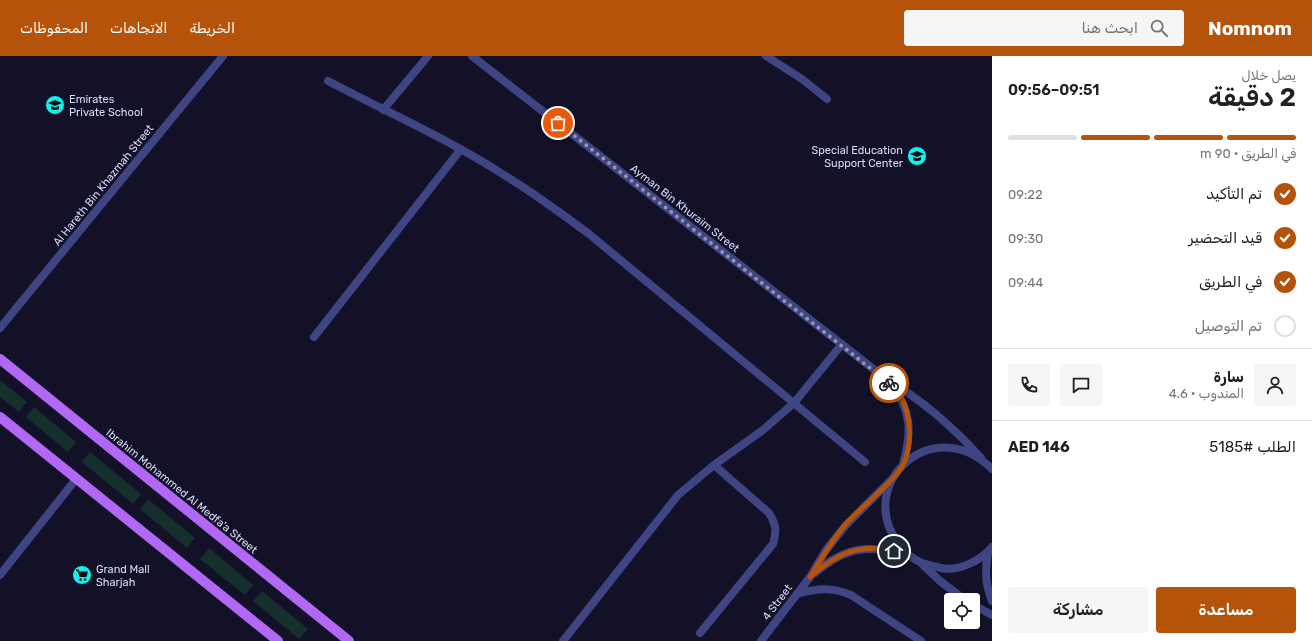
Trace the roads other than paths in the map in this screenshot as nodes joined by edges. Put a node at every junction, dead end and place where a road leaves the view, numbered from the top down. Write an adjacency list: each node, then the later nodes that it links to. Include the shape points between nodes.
1 (223, 56): 10 (street, Al Hareth Bin Khazmah Street)
2 (428, 56): 8 (street)
3 (472, 56): 12 (street, Ayman Bin Khuraim Street)
4 (766, 56): 5 (street)
5 (776, 58): 7 (street)
6 (328, 81): 8 (street)
7 (827, 99)
8 (383, 110): 9 (street)
9 (461, 149): 11 (street); 15 (street, via 505,175 589,234)
10 (0, 328)
11 (314, 336)
12 (842, 344): 14 (street, Ayman Bin Khuraim Street); 15 (street)
13 (0, 359): 36 (main road, Ibrahim Mohammed Al Medfa'a Street)
14 (885, 378): 17 (street, Ayman Bin Khuraim Street, via 937,413); 19 (street, Ayman Bin Khuraim Street, via 900,396 909,418 910,441)
15 (794, 403): 18 (street); 20 (street, via 763,430)
16 (0, 417): 23 (main road)
17 (981, 458): 19 (street, via 962,449 941,446 920,452); 21 (street, Ayman Bin Khuraim Street)
18 (865, 462)
19 (903, 464): 22 (street)
20 (714, 465): 34 (street, via 768,513 775,523 776,534 773,544); 37 (street, via 678,495)
21 (992, 469)
22 (893, 477): 25 (street, via 886,497 886,519 894,538); 28 (street, 4 Street, via 846,525 826,550)
23 (76, 479): 27 (street); 35 (main road)
24 (990, 550): 26 (street, via 967,565 944,568); 31 (street, via 985,570 986,588)
25 (907, 554): 26 (street); 28 (street, 4 Street, via 881,548 855,550 830,560)
26 (921, 563): 29 (street)
27 (0, 575)
28 (810, 577): 30 (street, 4 Street)
29 (956, 593)
30 (797, 594): 38 (street, 4 Street); 39 (street, via 820,588 841,591)
31 (992, 601)
32 (980, 609): 33 (street)
33 (992, 615)
34 (700, 633)
35 (278, 641)
36 (349, 641)
37 (563, 641)
38 (761, 641)
39 (921, 641)

